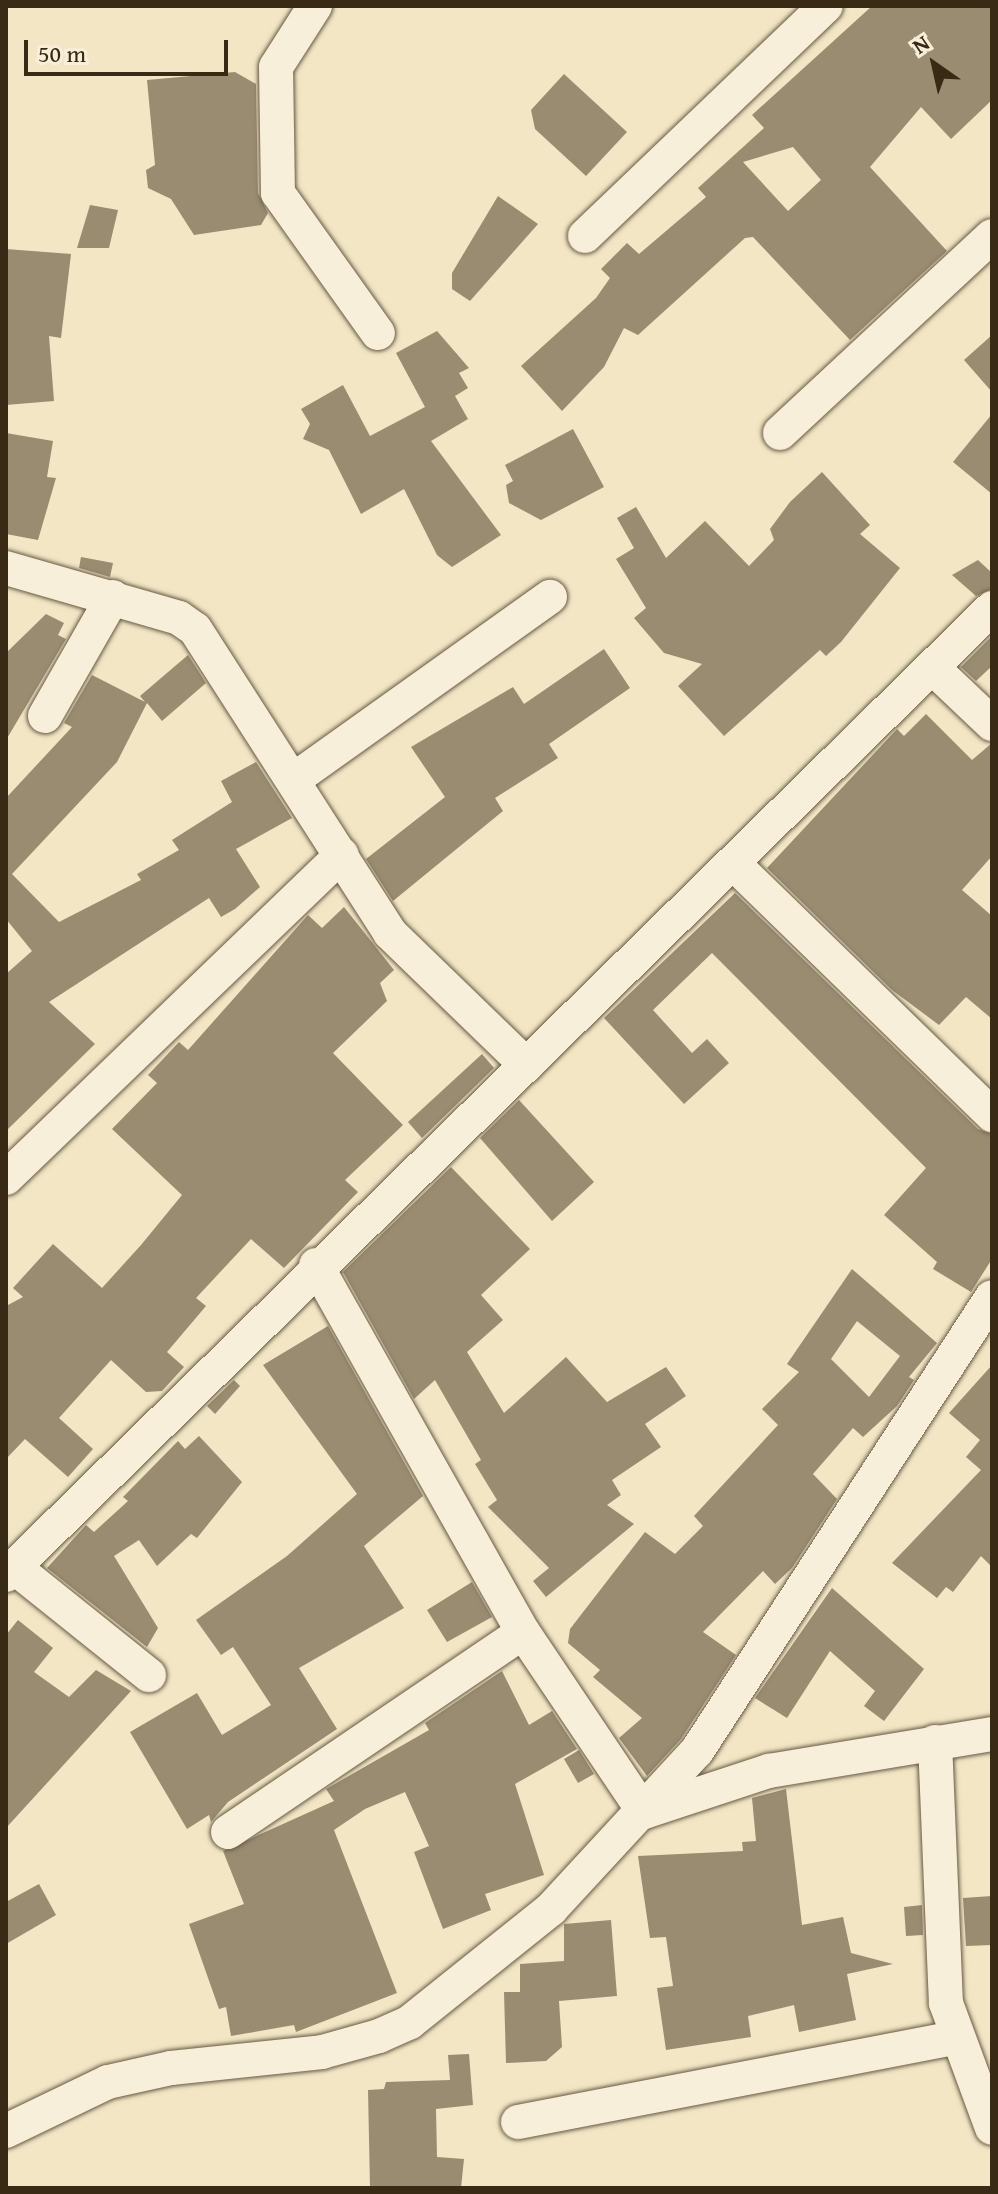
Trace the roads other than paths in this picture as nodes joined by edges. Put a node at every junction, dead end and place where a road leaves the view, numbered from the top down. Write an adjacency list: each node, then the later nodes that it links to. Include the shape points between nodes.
1 (315, 6): 5 (street, via 276,67 278,193)
2 (826, 6): 3 (street)
3 (585, 236)
4 (992, 236): 6 (street)
5 (378, 333)
6 (780, 433)
7 (6, 568): 8 (street)
8 (113, 597): 12 (street); 14 (street, via 195,629)
9 (550, 597): 14 (street)
10 (992, 608): 11 (street)
11 (932, 667): 13 (street); 16 (street)
12 (45, 716)
13 (992, 724)
14 (296, 778): 15 (street)
15 (342, 855): 17 (street, via 390,933); 19 (street)
16 (735, 865): 17 (street); 18 (street)
17 (526, 1065): 20 (street)
18 (992, 1115)
19 (6, 1178)
20 (316, 1265): 22 (street); 23 (street)
21 (992, 1297): 27 (street, via 697,1751)
22 (10, 1571): 24 (street)
23 (523, 1632): 27 (street); 28 (street)
24 (149, 1675)
25 (992, 1734): 26 (street)
26 (935, 1742): 27 (street, via 769,1771); 29 (street, via 939,1952)
27 (644, 1812): 32 (street, via 551,1909 410,2022 322,2052 171,2068 108,2082)
28 (228, 1832)
29 (955, 2038): 30 (street); 31 (street)
30 (518, 2122)
31 (992, 2128)
32 (6, 2131)

